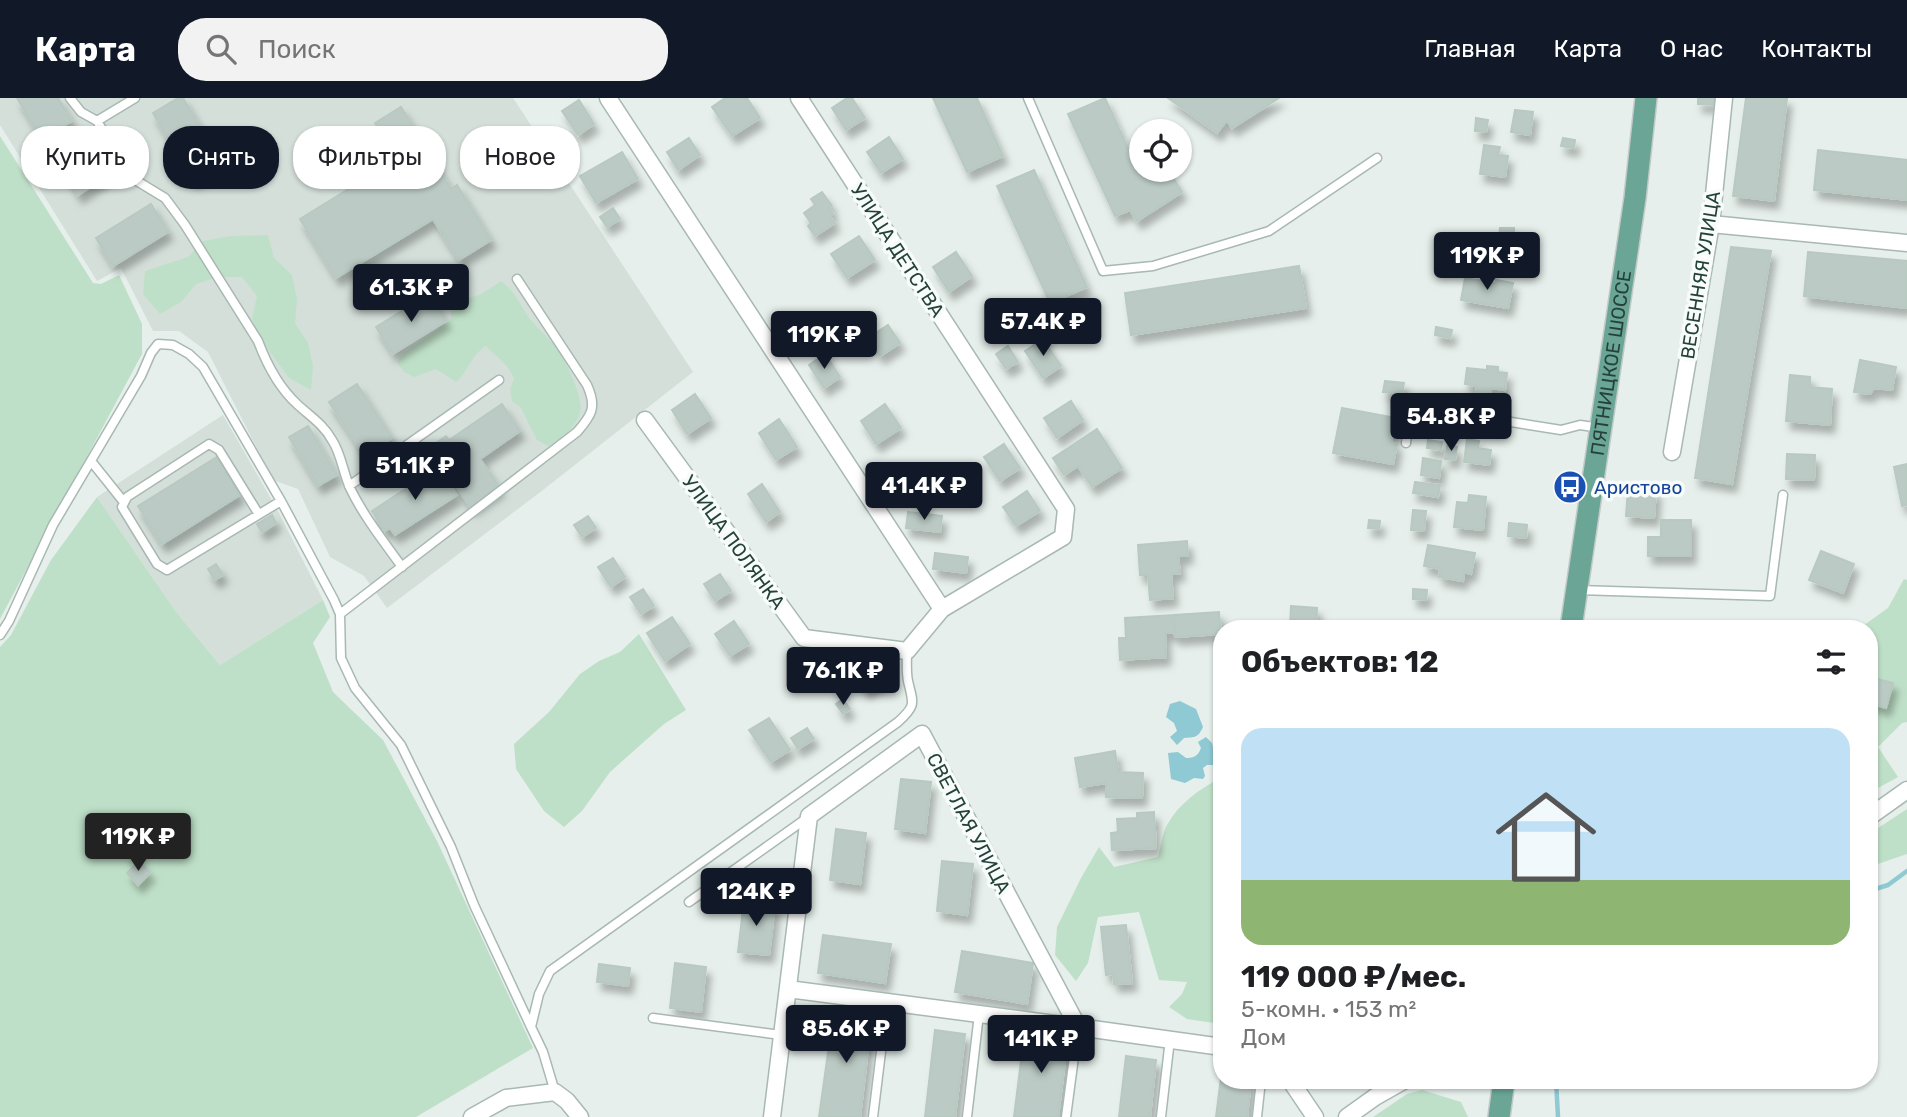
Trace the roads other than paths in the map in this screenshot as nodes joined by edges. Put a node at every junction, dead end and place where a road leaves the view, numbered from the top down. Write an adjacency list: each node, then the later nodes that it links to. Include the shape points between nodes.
1 (70, 98): 8 (lane, via 80,112)
2 (135, 98): 8 (lane)
3 (608, 98): 26 (street)
4 (799, 98): 26 (street, УЛИЦА ДЕТСТВА, via 1066,509 1063,537)
5 (1028, 98): 9 (lane, via 1103,271 1153,266 1269,231)
6 (1646, 98): 15 (main road, ПЯТНИЦКОЕ ШОССЕ)
7 (1724, 98): 10 (street, ВЕСЕННЯЯ УЛИЦА)
8 (97, 121): 19 (lane, via 132,178 166,198 186,225 281,386 334,442)
9 (1377, 158)
10 (1710, 224): 11 (street); 17 (street, ВЕСЕННЯЯ УЛИЦА)
11 (1907, 243)
12 (517, 279): 24 (lane, via 587,385 594,400 591,417)
13 (499, 380): 19 (lane)
14 (645, 420): 30 (street, УЛИЦА ПОЛЯНКА, via 804,638)
15 (1600, 428): 16 (lane, via 1580,425 1561,430 1412,406); 25 (main road, ПЯТНИЦКОЕ ШОССЕ)
16 (1406, 443)
17 (1672, 452)
18 (91, 461): 21 (lane); 22 (lane, via 151,353 158,344 173,345 203,367); 29 (lane, via 53,525)
19 (349, 486): 24 (lane)
20 (1783, 495): 25 (lane, via 1770,596)
21 (123, 501): 23 (lane, via 209,444 219,450); 23 (lane, via 130,523 157,564 167,570)
22 (281, 501): 23 (lane); 27 (lane)
23 (258, 513)
24 (402, 567): 27 (lane)
25 (1577, 590): 28 (main road, ПЯТНИЦКОЕ ШОССЕ)
26 (942, 609): 30 (street)
27 (340, 614): 39 (lane, via 341,658 355,688 401,745)
28 (1572, 620)
29 (0, 635)
30 (907, 651): 39 (lane, via 914,698 911,711 550,971)
31 (1907, 790): 32 (street)
32 (1878, 811)
33 (809, 816): 34 (lane); 35 (street); 40 (street, СВЕТЛАЯ УЛИЦА, via 922,734)
34 (689, 902)
35 (788, 989): 36 (street); 41 (street)
36 (887, 1003): 37 (street); 52 (lane)
37 (979, 1014): 40 (street); 53 (lane)
38 (653, 1018): 41 (lane)
39 (531, 1027): 48 (lane)
40 (1078, 1027): 42 (street); 54 (lane)
41 (781, 1035): 51 (street)
42 (1170, 1039): 43 (street); 55 (lane)
43 (1213, 1046)
44 (1260, 1089): 56 (lane)
45 (1296, 1089): 57 (street)
46 (1389, 1089): 58 (street)
47 (1503, 1089): 59 (main road)
48 (555, 1092): 49 (street, via 506,1098); 50 (street)
49 (472, 1117)
50 (580, 1117)
51 (772, 1117)
52 (873, 1117)
53 (967, 1117)
54 (1066, 1117)
55 (1161, 1117)
56 (1257, 1117)
57 (1315, 1117)
58 (1347, 1117)
59 (1499, 1117)

